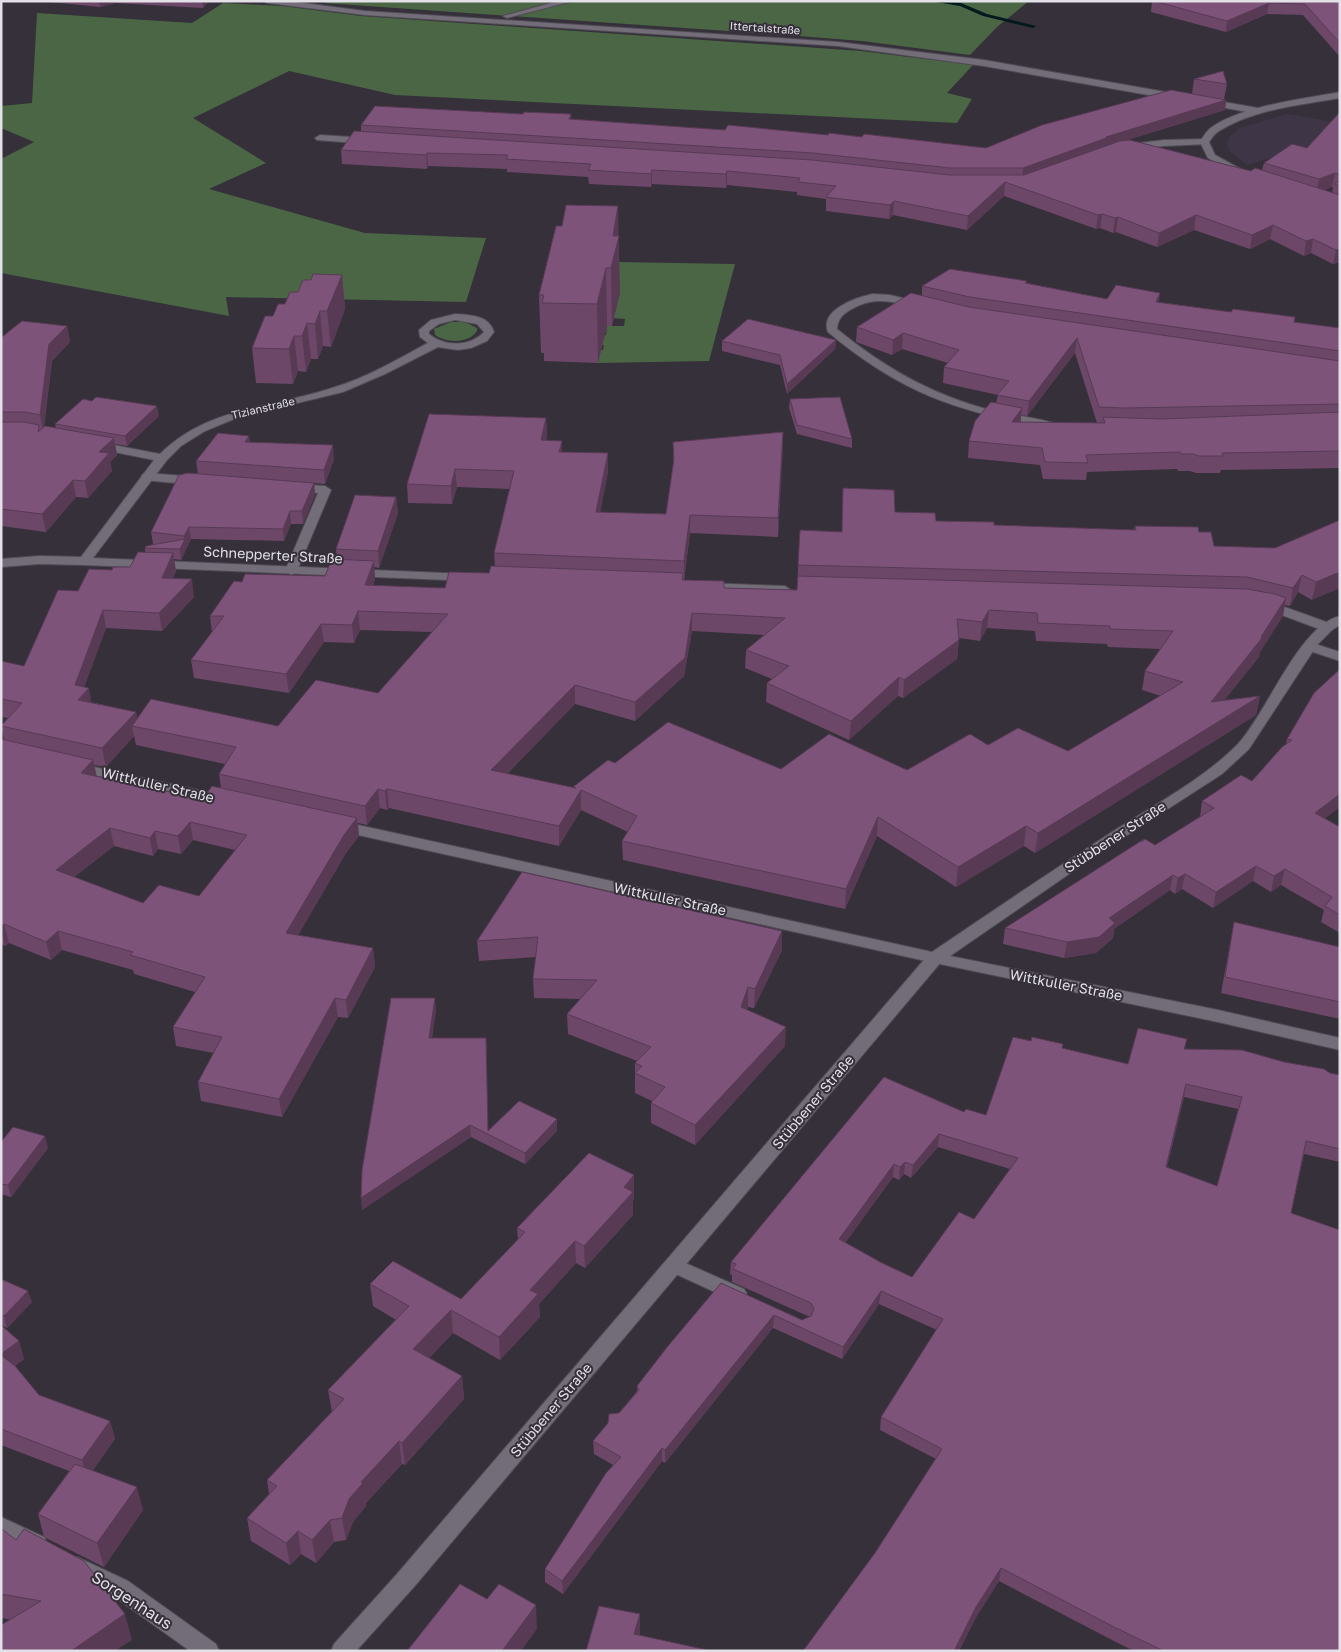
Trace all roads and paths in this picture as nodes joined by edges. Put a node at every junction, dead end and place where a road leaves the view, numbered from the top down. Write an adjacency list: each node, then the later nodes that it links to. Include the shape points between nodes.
1 (267, 1): 3 (street, Ittertalstraße, via 365,13)
2 (570, 1): 3 (street)
3 (491, 20): 5 (street, Ittertalstraße, via 838,44 984,63)
4 (1340, 96): 7 (street)
5 (1182, 98)
6 (1202, 101): 7 (street)
7 (1258, 111): 10 (street, via 1217,126 1207,134)
8 (320, 138): 9 (street)
9 (379, 141)
10 (1205, 142): 11 (street, via 1164,143); 12 (street, via 1208,153 1217,161)
11 (1117, 150)
12 (1250, 176)
13 (933, 308): 15 (street, via 883,297 859,299 838,313 832,320 832,330 876,366 923,392 972,410)
14 (435, 344): 14 (street, Tizianstraße, via 474,344 487,336 488,328 484,323 466,318 434,322 424,330 424,336); 17 (street, Tizianstraße, via 326,394 239,412 218,420 184,438)
15 (1063, 426)
16 (88, 444): 17 (street)
17 (162, 458): 18 (street, Tizianstraße)
18 (147, 477): 19 (street); 21 (street, Tizianstraße)
19 (206, 481)
20 (286, 487): 23 (street, via 325,490)
21 (84, 562): 22 (street, Schnepperter Straße, via 39,560); 23 (street, Schnepperter Straße)
22 (1, 564)
23 (291, 571): 24 (street, Schnepperter Straße)
24 (476, 578)
25 (693, 586): 26 (street)
26 (801, 590)
27 (1252, 602): 28 (street)
28 (1333, 623): 29 (street, Stübbener Straße)
29 (1309, 646): 30 (street); 34 (street, Stübbener Straße, via 1244,746 1217,771)
30 (1340, 657)
31 (58, 763): 32 (street, Wittkuller Straße)
32 (237, 803)
33 (322, 822): 34 (street, Wittkuller Straße)
34 (935, 958): 35 (street, Wittkuller Straße); 36 (street, Stübbener Straße)
35 (1340, 1044)
36 (674, 1265): 37 (street); 40 (street, Stübbener Straße)
37 (751, 1300)
38 (1, 1526): 39 (street, Sorgenhaus, via 120,1588)
39 (208, 1651)
40 (342, 1651)

